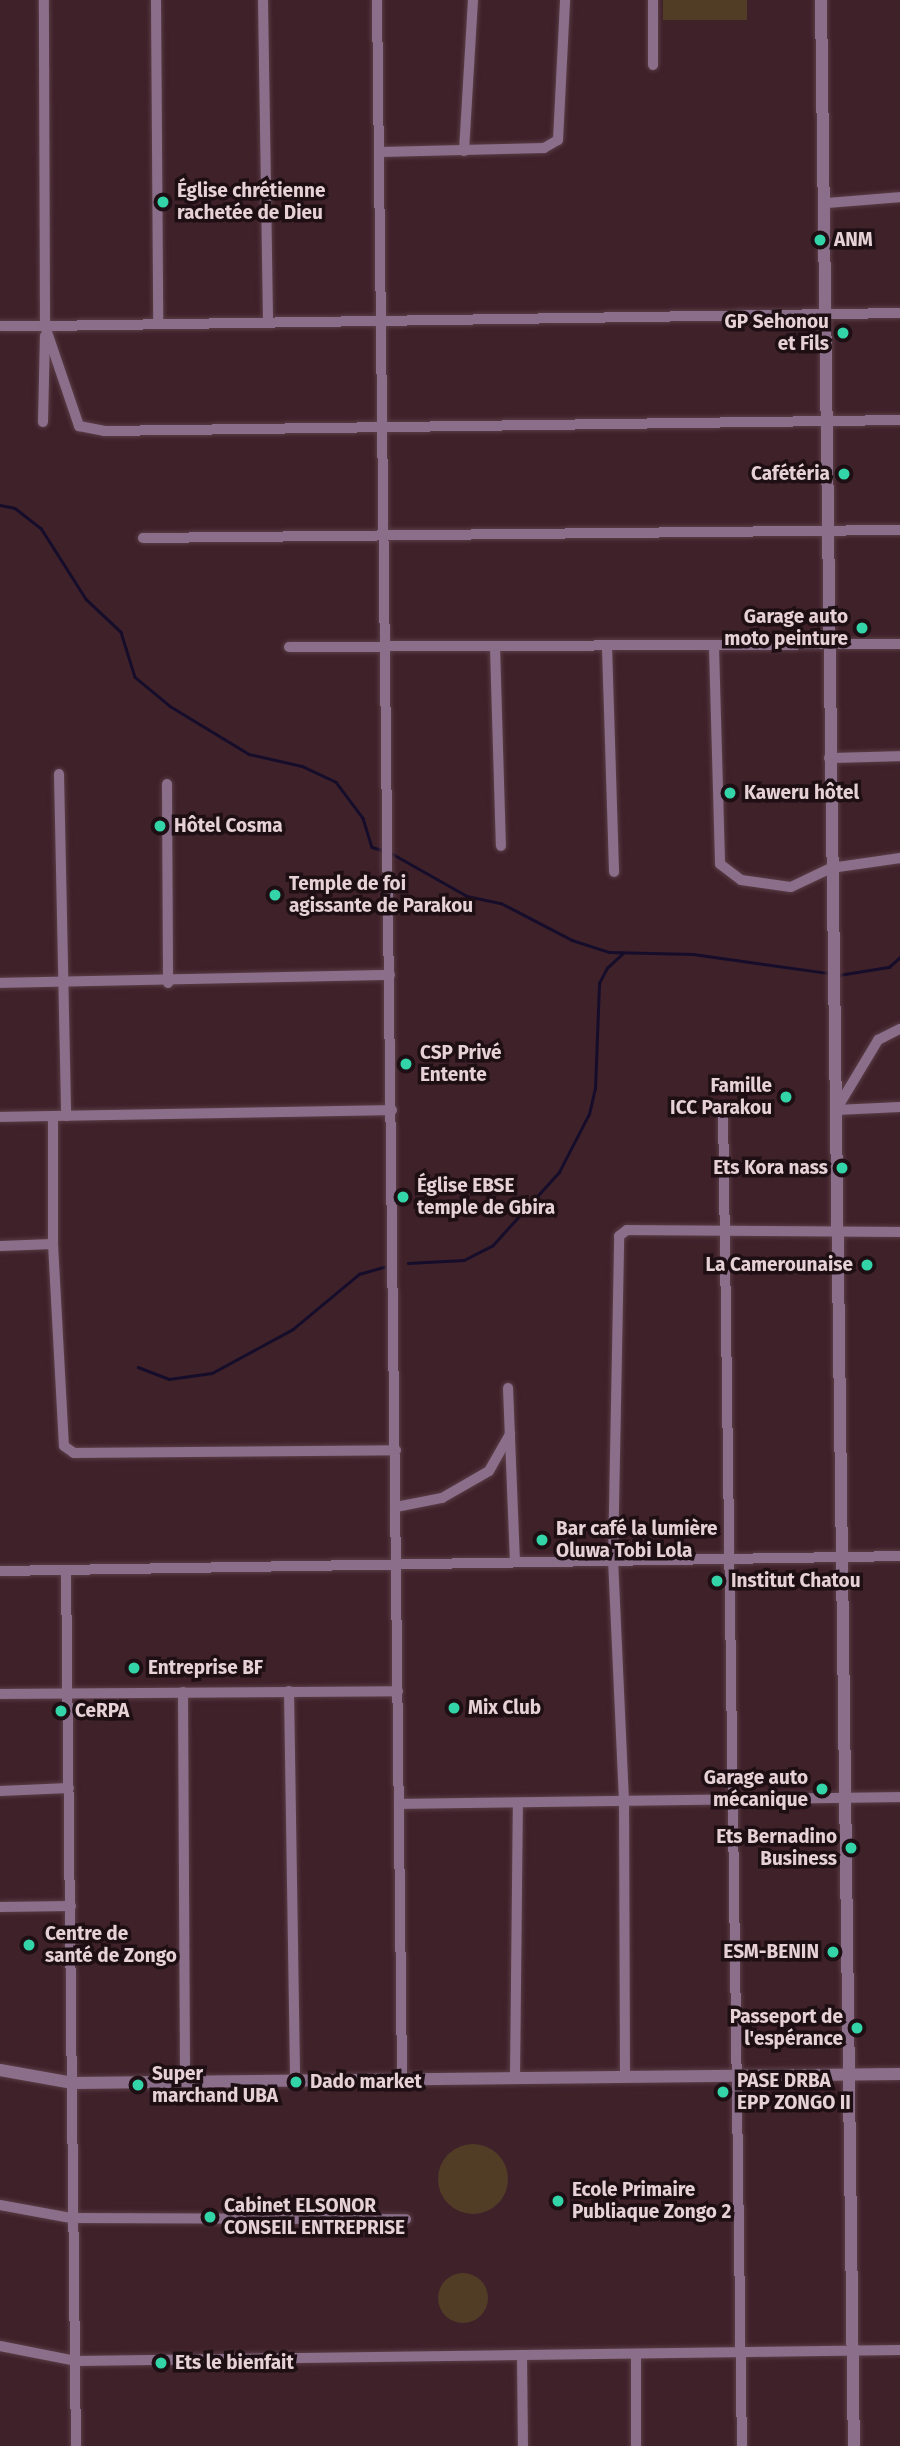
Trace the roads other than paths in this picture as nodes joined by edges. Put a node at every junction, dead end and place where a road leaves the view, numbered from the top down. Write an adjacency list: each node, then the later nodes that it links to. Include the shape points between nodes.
1 (44, 0): 20 (street)
2 (156, 0): 18 (street)
3 (263, 0): 16 (street)
4 (377, 0): 11 (street)
5 (473, 0): 10 (street)
6 (565, 0): 10 (street, via 558,140 544,148)
7 (653, 0): 9 (street)
8 (821, 0): 13 (street)
9 (653, 65)
10 (464, 151): 11 (street)
11 (381, 152): 17 (street)
12 (900, 197): 13 (street)
13 (826, 203): 15 (street)
14 (900, 313): 15 (street)
15 (827, 315): 17 (street); 22 (street)
16 (268, 320): 17 (street); 18 (street)
17 (381, 321): 24 (street)
18 (158, 323): 20 (street)
19 (0, 326): 20 (street)
20 (45, 326): 23 (street); 24 (street, via 79,426 104,431)
21 (900, 420): 22 (street)
22 (827, 421): 24 (street); 26 (street)
23 (43, 422)
24 (382, 426): 27 (street)
25 (900, 530): 26 (street)
26 (826, 531): 27 (street); 30 (street)
27 (383, 535): 28 (street); 32 (street)
28 (143, 538)
29 (900, 644): 30 (street)
30 (826, 646): 35 (street); 37 (street)
31 (289, 647): 32 (street)
32 (384, 647): 33 (street); 44 (street)
33 (495, 647): 34 (street); 40 (street)
34 (607, 647): 35 (street); 43 (street)
35 (714, 647): 42 (street, via 720,864 741,880 790,887)
36 (900, 756): 37 (street)
37 (829, 758): 42 (street)
38 (60, 774): 46 (street)
39 (167, 784): 47 (street)
40 (501, 846)
41 (900, 858): 42 (street)
42 (831, 869): 52 (street)
43 (614, 872)
44 (390, 975): 47 (street); 51 (street)
45 (0, 983): 46 (street)
46 (62, 983): 47 (street); 54 (street)
47 (168, 983)
48 (900, 1029): 52 (street, via 878,1040)
49 (900, 1107): 52 (street)
50 (723, 1108): 56 (street)
51 (392, 1110): 54 (street); 63 (street)
52 (835, 1110): 58 (street)
53 (53, 1116): 54 (street); 55 (street); 59 (street)
54 (66, 1116)
55 (0, 1117)
56 (725, 1229): 58 (street); 66 (street); 67 (street, via 627,1230 619,1236)
57 (900, 1232): 58 (street)
58 (837, 1234): 68 (street)
59 (53, 1244): 60 (street); 63 (street, via 61,1435 64,1446 74,1454)
60 (0, 1246)
61 (508, 1388): 62 (street)
62 (510, 1434): 64 (street, via 489,1471 442,1499); 69 (street)
63 (396, 1450): 64 (street)
64 (396, 1507): 70 (street)
65 (900, 1556): 68 (street)
66 (730, 1558): 67 (street); 68 (street); 82 (street)
67 (613, 1560): 69 (street); 83 (street)
68 (842, 1560): 81 (street)
69 (515, 1562): 70 (street)
70 (397, 1564): 71 (street); 73 (street)
71 (66, 1570): 72 (street); 76 (street)
72 (0, 1571)
73 (398, 1690): 74 (street); 85 (street)
74 (289, 1691): 75 (street); 95 (street)
75 (183, 1692): 76 (street); 96 (street)
76 (68, 1693): 77 (street); 78 (street)
77 (0, 1694)
78 (69, 1788): 79 (street); 86 (street)
79 (0, 1791)
80 (900, 1797): 81 (street)
81 (845, 1798): 82 (street); 89 (street)
82 (733, 1800): 83 (street); 91 (street)
83 (624, 1801): 84 (street); 92 (street)
84 (518, 1802): 85 (street); 93 (street)
85 (399, 1804): 94 (street)
86 (71, 1906): 87 (street); 97 (street)
87 (0, 1907)
88 (0, 2070): 97 (street)
89 (849, 2074): 90 (street); 91 (street); 103 (street)
90 (900, 2074)
91 (735, 2076): 92 (street); 104 (street)
92 (625, 2077): 93 (street)
93 (515, 2078): 94 (street)
94 (402, 2080): 95 (street)
95 (295, 2081): 96 (street)
96 (185, 2082): 97 (street)
97 (73, 2084): 99 (street)
98 (0, 2205): 99 (street)
99 (71, 2218): 100 (street); 107 (street)
100 (406, 2219)
101 (0, 2346): 107 (street)
102 (900, 2350): 103 (street)
103 (852, 2351): 104 (street); 112 (street)
104 (741, 2352): 105 (street); 111 (street)
105 (636, 2354): 106 (street); 110 (street)
106 (522, 2355): 107 (street); 109 (street)
107 (76, 2361): 108 (street)
108 (76, 2446)
109 (523, 2446)
110 (636, 2446)
111 (742, 2446)
112 (854, 2446)

